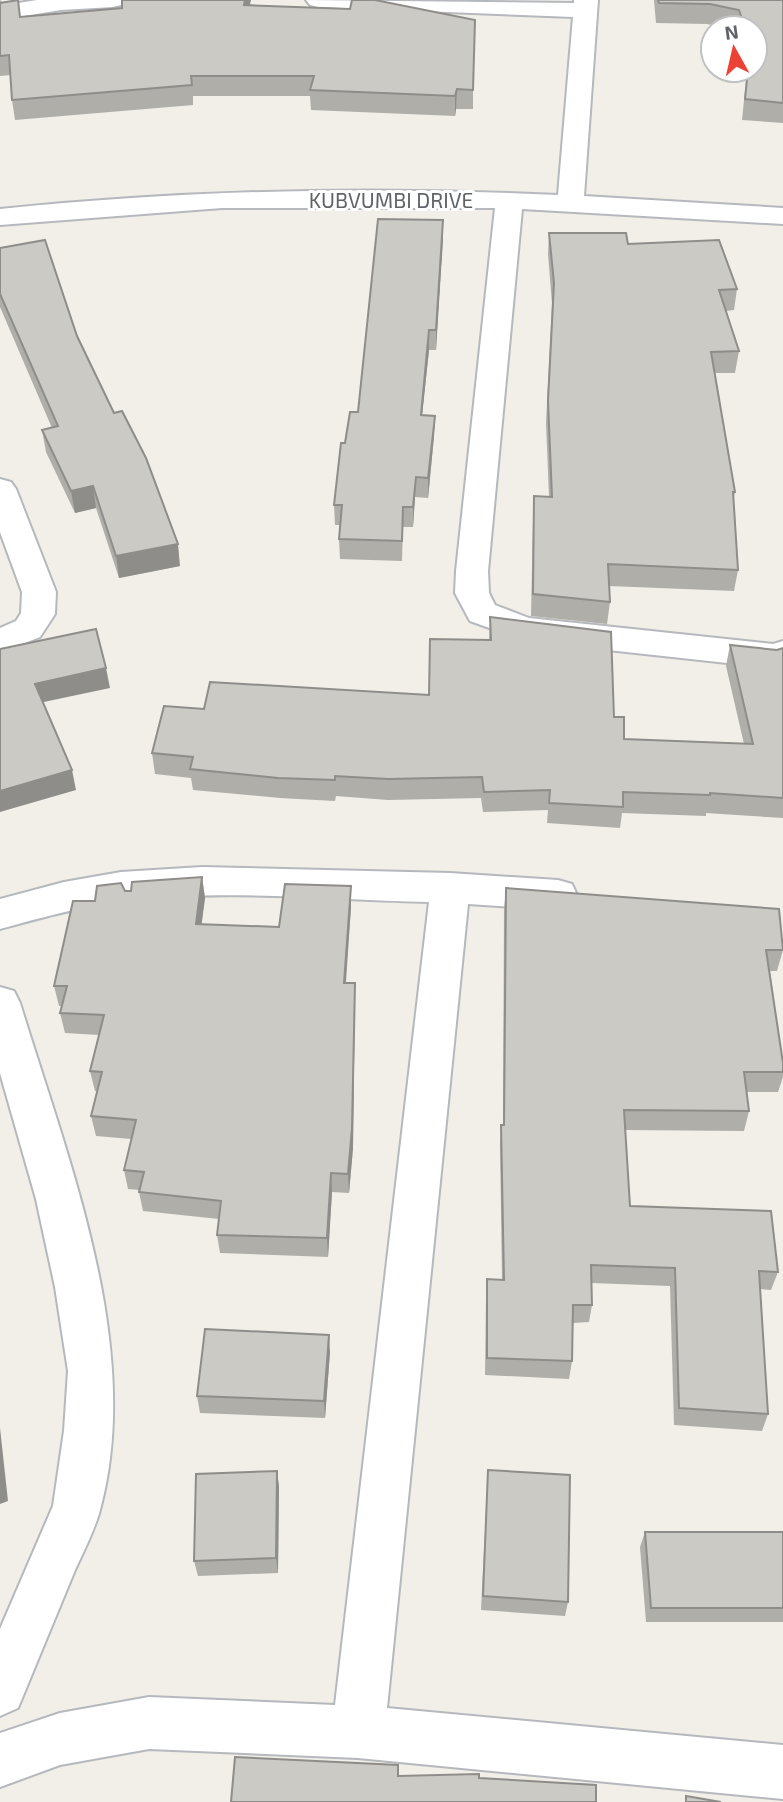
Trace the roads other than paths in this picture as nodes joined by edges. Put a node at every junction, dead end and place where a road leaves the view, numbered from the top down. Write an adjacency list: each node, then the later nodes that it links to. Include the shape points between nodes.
1 (113, 0): 3 (street)
2 (317, 0): 4 (street)
3 (61, 1): 5 (street)
4 (586, 5): 7 (street)
5 (0, 13)
6 (509, 201): 7 (street, KUBVUMBI DRIVE); 8 (street, KUBVUMBI DRIVE, via 345,198 212,202); 12 (street, via 472,571 472,593 482,613 525,629 773,656)
7 (569, 205): 9 (street, KUBVUMBI DRIVE)
8 (0, 217)
9 (783, 223)
10 (0, 489): 11 (street, via 39,592 38,614 28,629)
11 (0, 641)
12 (783, 653)
13 (450, 888): 14 (street); 15 (street, via 202,882 121,887); 18 (street)
14 (590, 897)
15 (0, 914)
16 (0, 1003): 17 (street, via 58,1199 91,1370 78,1507)
17 (0, 1690)
18 (358, 1732): 19 (street, via 149,1723 60,1739); 20 (street)
19 (0, 1760)
20 (783, 1772)

